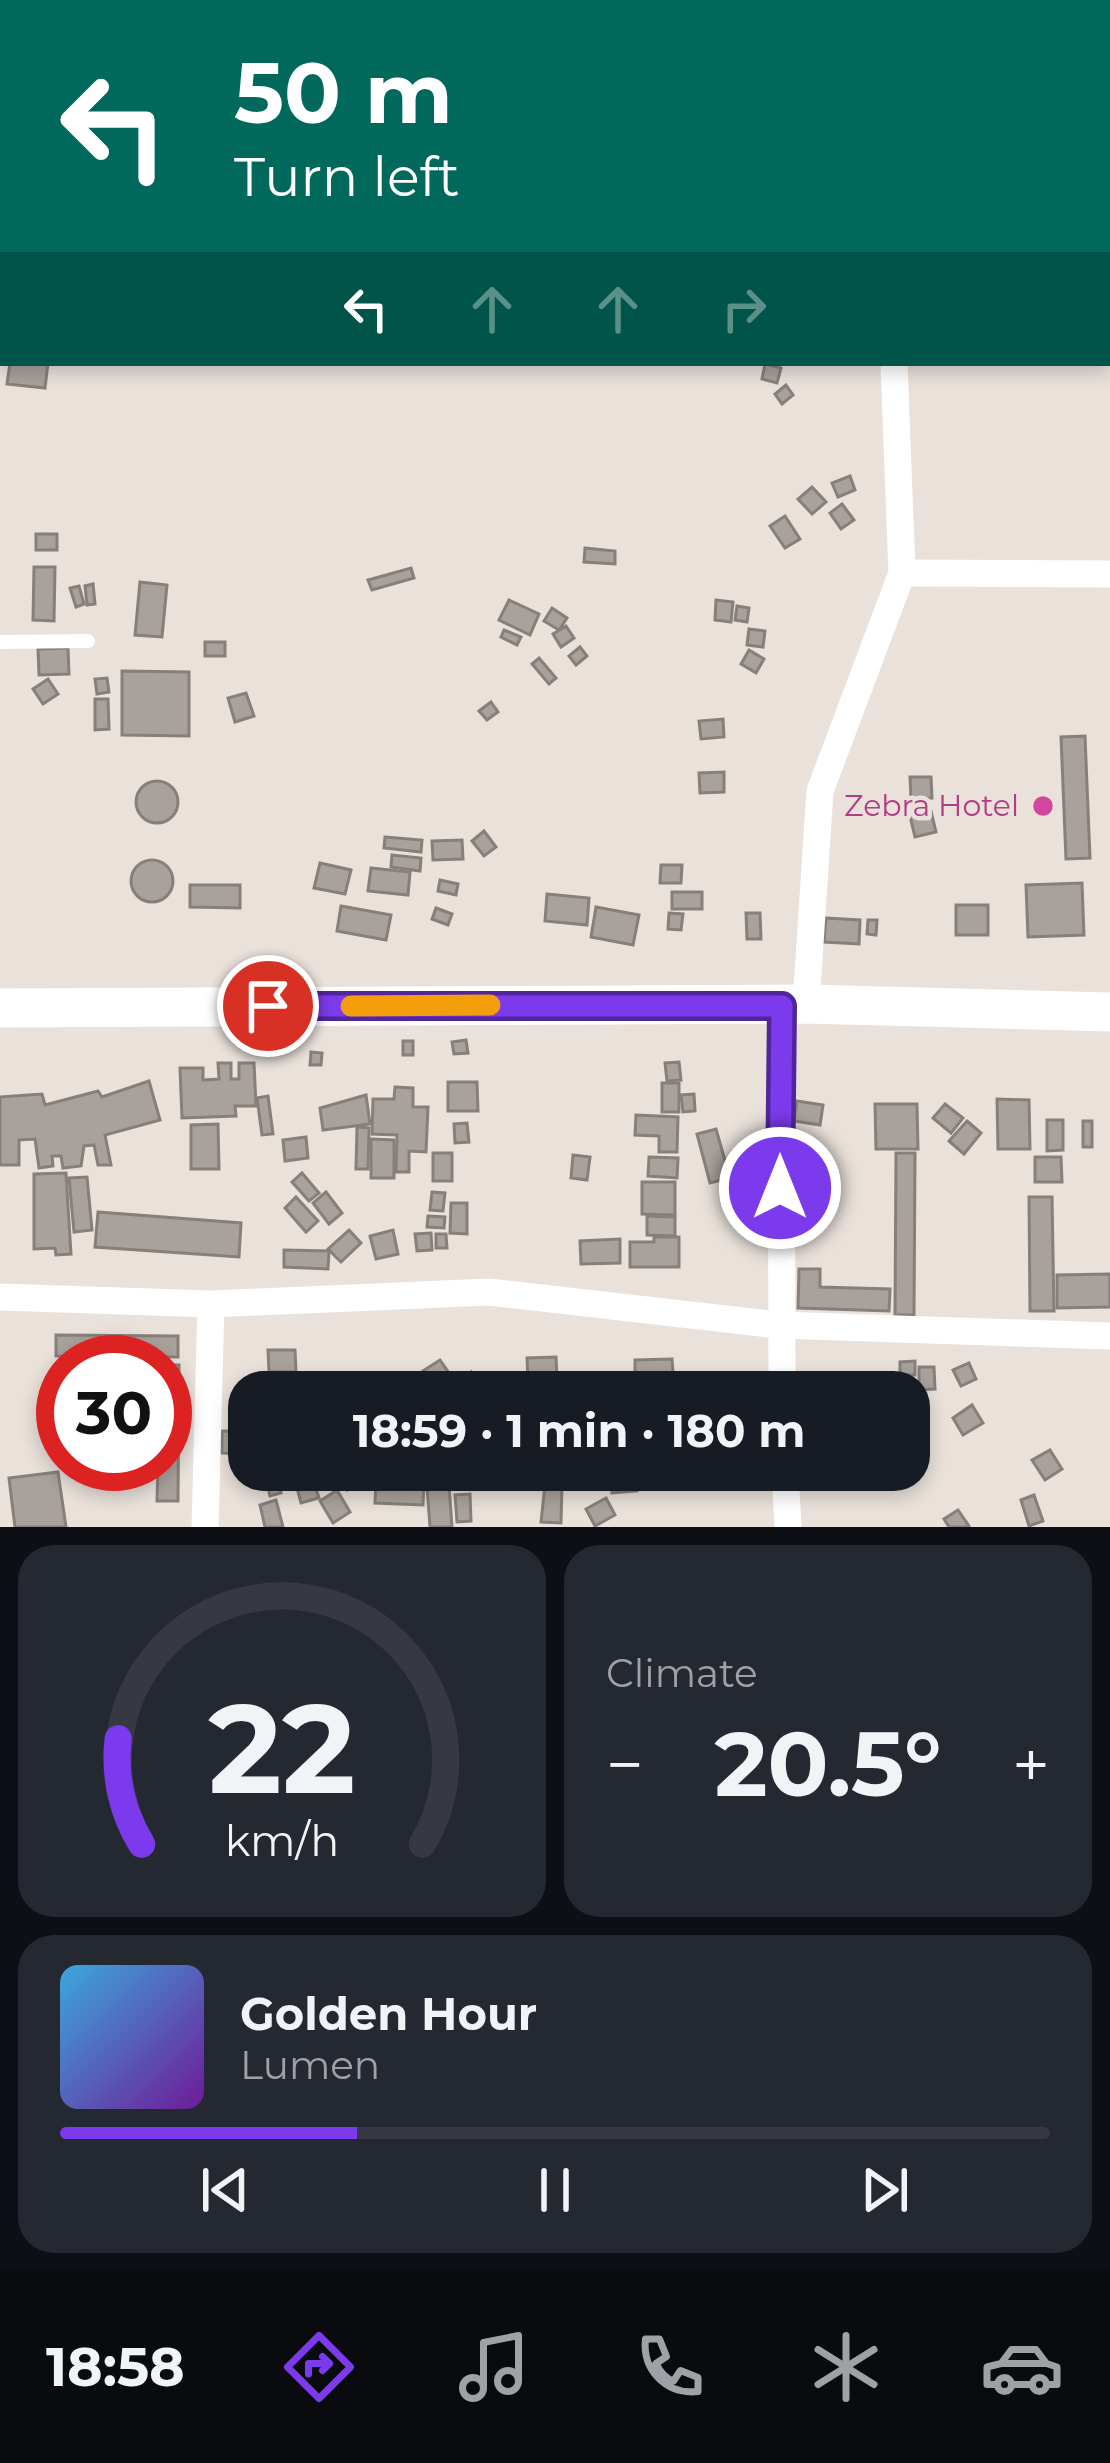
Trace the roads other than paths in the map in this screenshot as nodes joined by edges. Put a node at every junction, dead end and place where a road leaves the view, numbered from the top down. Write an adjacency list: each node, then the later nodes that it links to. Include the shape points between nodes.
1 (894, 366): 2 (street)
2 (902, 573): 3 (street); 6 (street, via 820,791)
3 (1110, 574)
4 (88, 641): 5 (lane)
5 (0, 642)
6 (794, 1005): 7 (street); 8 (street); 11 (street)
7 (0, 1008)
8 (1110, 1012)
9 (0, 1297): 10 (street)
10 (211, 1304): 11 (street, via 489,1292); 15 (street)
11 (779, 1325): 12 (street); 13 (street)
12 (1110, 1336)
13 (781, 1371)
14 (786, 1491): 16 (street)
15 (205, 1527)
16 (788, 1527)

